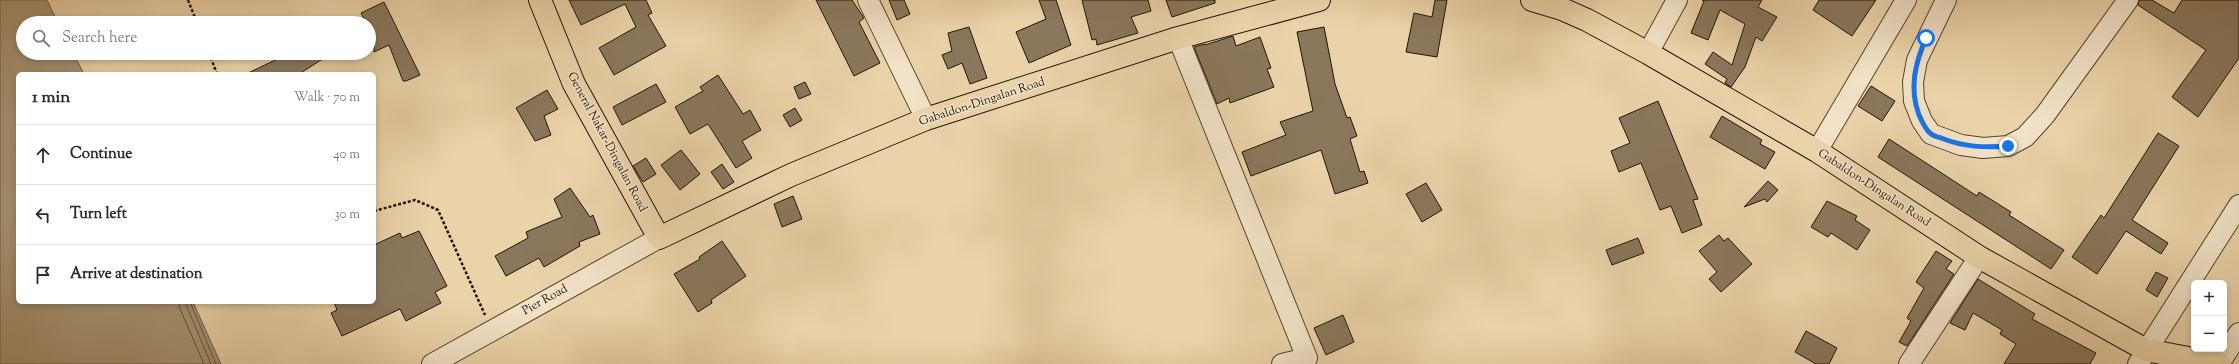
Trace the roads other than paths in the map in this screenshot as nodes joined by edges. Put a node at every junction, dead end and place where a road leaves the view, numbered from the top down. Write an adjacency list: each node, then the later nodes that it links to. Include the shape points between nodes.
1 (540, 0): 14 (main road, General Nakar-Dingalan Road, via 574,84)
2 (868, 0): 11 (street)
3 (1319, 0): 9 (main road, Gabaldon-Dingalan Road)
4 (1532, 0): 10 (main road, Gabaldon-Dingalan Road, via 1587,20)
5 (1677, 0): 10 (street)
6 (1906, 0): 12 (street)
7 (1946, 0): 8 (street, via 1917,60 1913,82 1914,101 1922,121 1931,134 1961,145 1984,148 2008,146 2025,137 2045,115)
8 (2128, 0)
9 (1178, 38): 11 (main road, Gabaldon-Dingalan Road); 19 (street, via 1307,358)
10 (1648, 53): 12 (main road, Gabaldon-Dingalan Road)
11 (926, 120): 14 (main road, Gabaldon-Dingalan Road, via 791,175)
12 (1817, 151): 15 (main road, Gabaldon-Dingalan Road)
13 (2239, 205): 17 (street)
14 (659, 238): 18 (street, Pier Road)
15 (1979, 257): 17 (main road, Gabaldon-Dingalan Road); 20 (street)
16 (2239, 332): 21 (street)
17 (2142, 357): 21 (main road, Gabaldon-Dingalan Road)
18 (432, 364)
19 (1282, 364)
20 (1909, 364)
21 (2219, 364)

